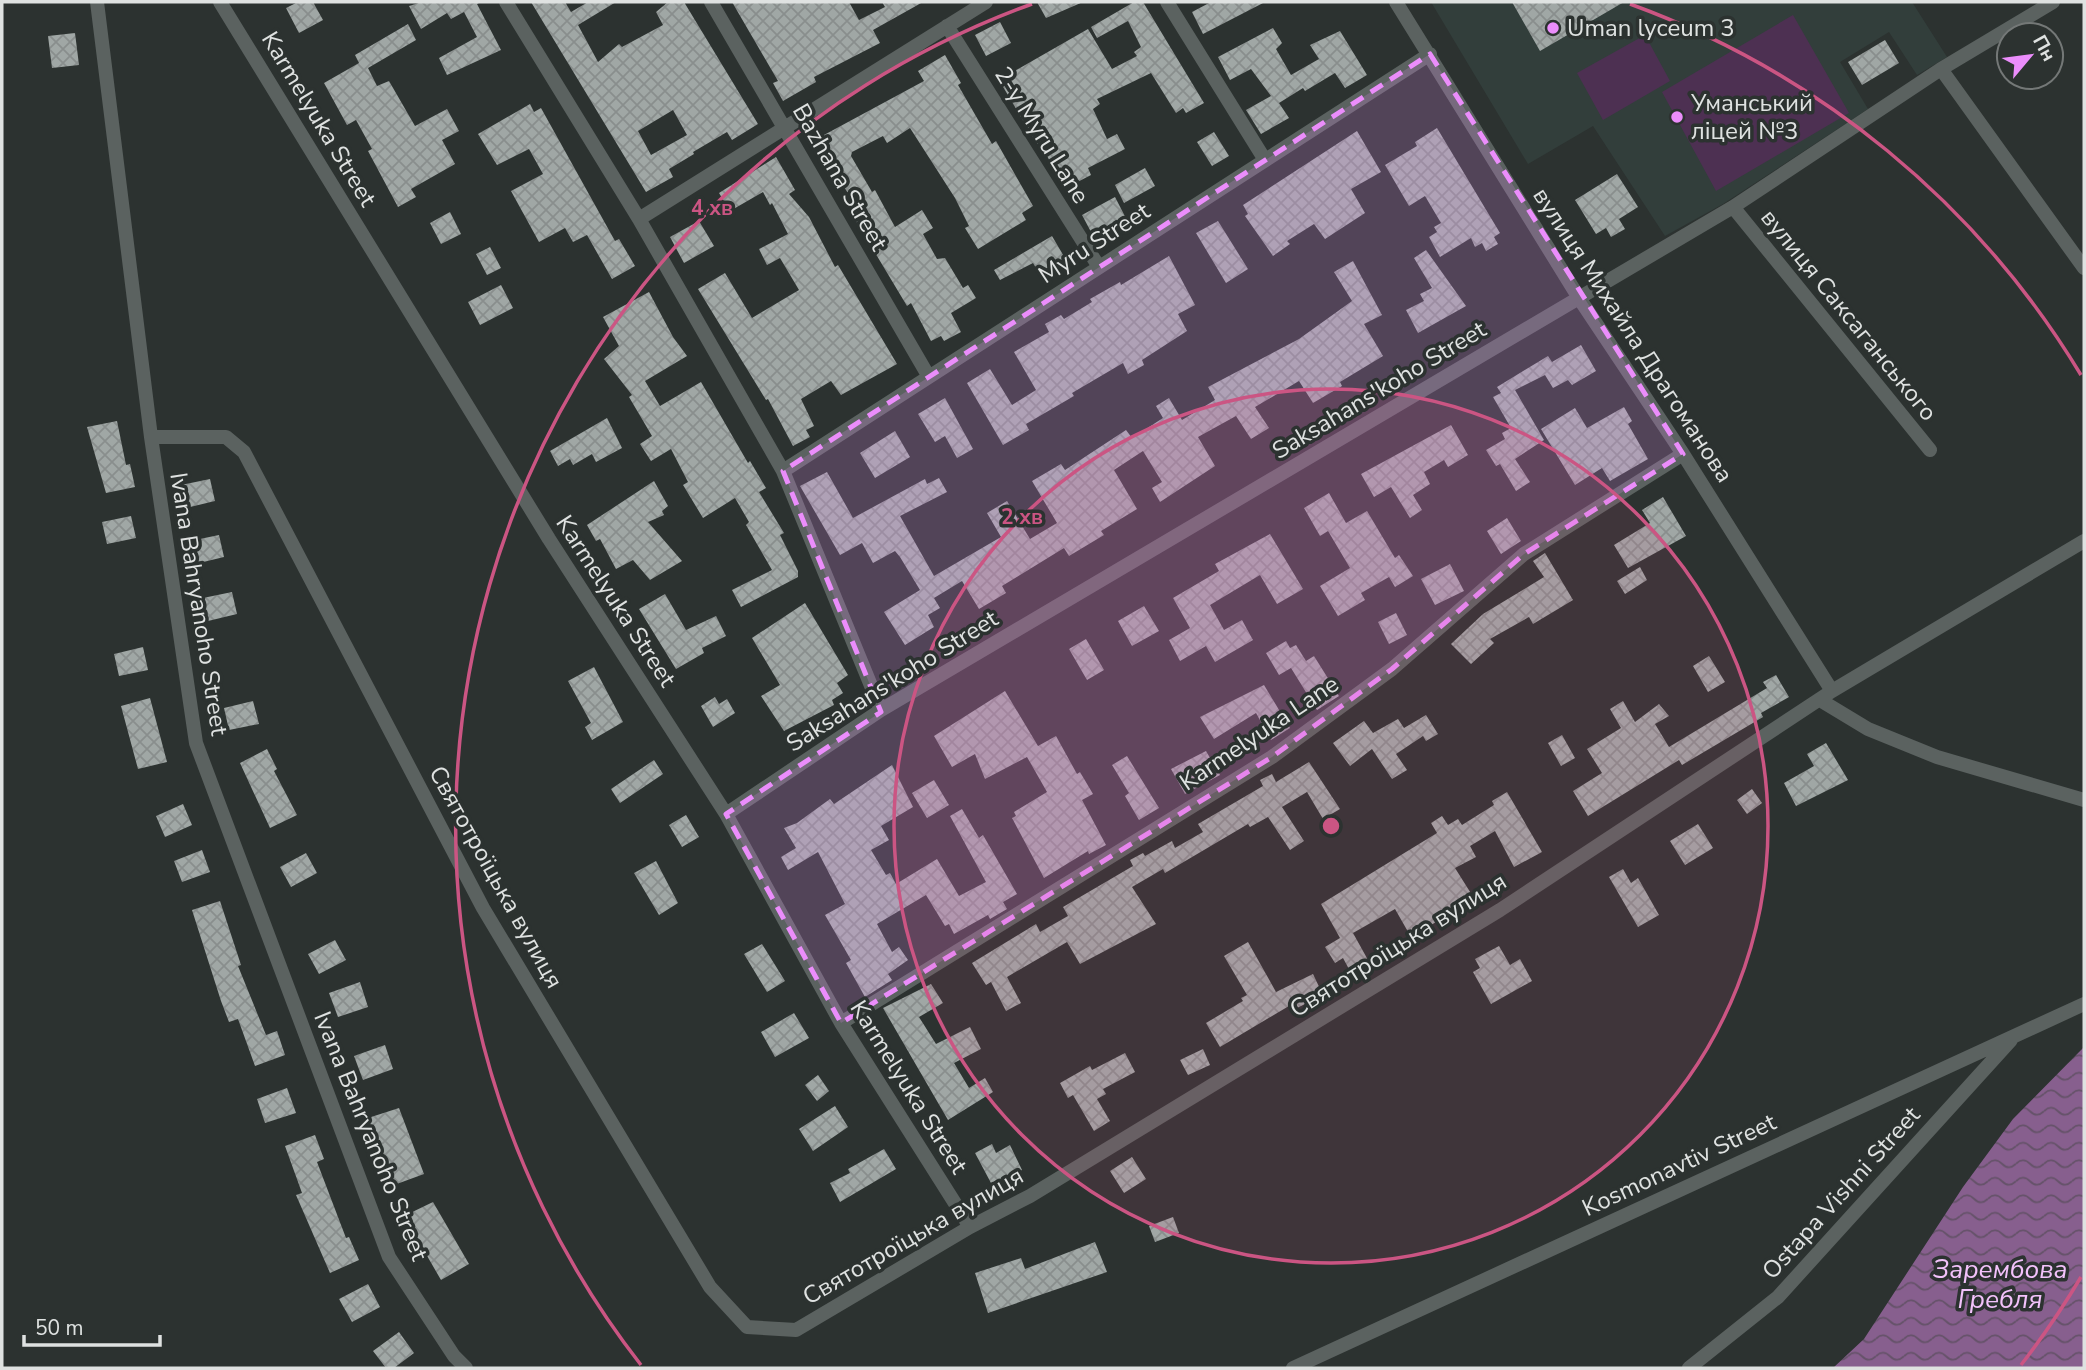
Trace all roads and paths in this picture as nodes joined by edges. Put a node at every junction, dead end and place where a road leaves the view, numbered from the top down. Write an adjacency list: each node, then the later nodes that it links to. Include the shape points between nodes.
1 (97, 2): 20 (street, Ivana Bahryanoho Street)
2 (220, 2): 28 (street, Karmelyuka Street, via 549,539)
3 (506, 2): 15 (street)
4 (711, 2): 12 (street, Bazhana Street)
5 (986, 2): 9 (street)
6 (1167, 2): 13 (street)
7 (1396, 2): 10 (street, вулиця Михайла Драгоманова)
8 (2053, 2): 11 (street, Saksahansʹkoho Street)
9 (947, 26): 12 (street); 16 (street, 2-y Myru Lane)
10 (1430, 54): 13 (street, Myru Street); 18 (street, вулиця Михайла Драгоманова)
11 (1941, 69): 14 (street, Saksahansʹkoho Street); 17 (street)
12 (786, 127): 15 (street); 19 (street, Bazhana Street)
13 (1265, 160): 16 (street, Myru Street)
14 (1733, 207): 18 (street, Saksahansʹkoho Street); 21 (street, вулиця Саксаганського)
15 (639, 219): 23 (street)
16 (1099, 267): 19 (street, Myru Street)
17 (2084, 268)
18 (1579, 298): 22 (street, вулиця Михайла Драгоманова); 26 (street, Saksahansʹkoho Street)
19 (929, 377): 23 (street, Myru Street)
20 (151, 437): 32 (street, Святотроїцька вулиця, via 226,437 244,452 483,908 710,1287 747,1327 796,1330); 33 (street, Ivana Bahryanoho Street, via 195,743 389,1256)
21 (1930, 450)
22 (1683, 454): 25 (street, вулиця Михайла Драгоманова); 30 (street, Karmelyuka Lane, via 1524,554 1392,669 1272,757)
23 (783, 471): 26 (street)
24 (2084, 541): 25 (street, Святотроїцька вулиця)
25 (1826, 696): 27 (street, via 1868,729 1937,757); 32 (street, Святотроїцька вулиця, via 1500,911 1030,1196)
26 (881, 710): 28 (street, Saksahansʹkoho Street)
27 (2084, 800)
28 (726, 814): 30 (street, Karmelyuka Street)
29 (2084, 1004): 31 (street, Kosmonavtiv Street)
30 (841, 1023): 32 (street, Karmelyuka Street)
31 (2015, 1036): 34 (street, Kosmonavtiv Street); 35 (street, Ostapa Vishni Street, via 1777,1297)
32 (970, 1227)
33 (466, 1368)
34 (1293, 1368)
35 (1689, 1368)

